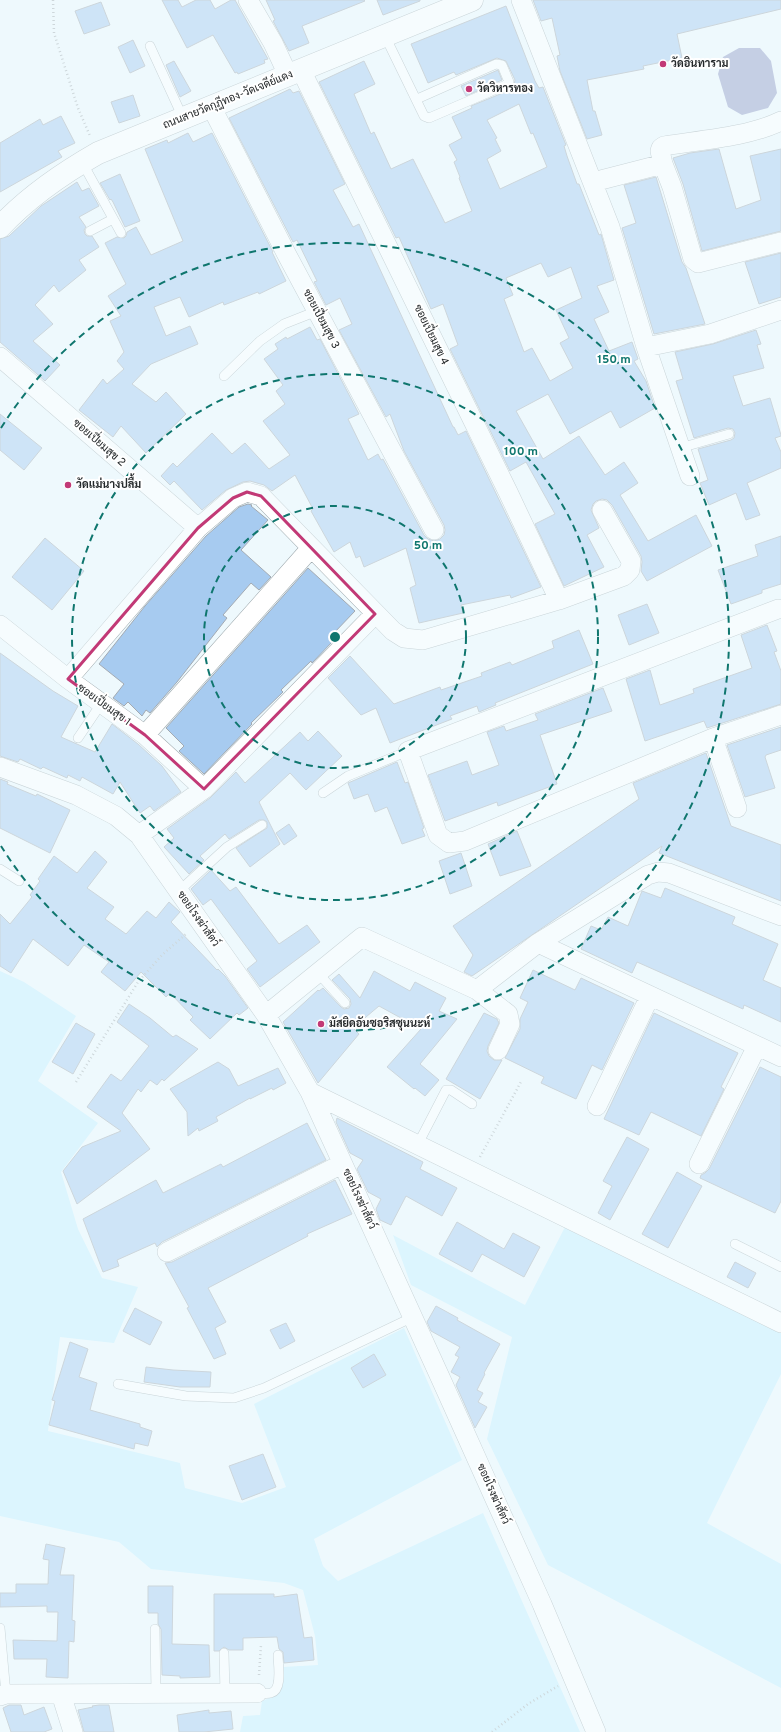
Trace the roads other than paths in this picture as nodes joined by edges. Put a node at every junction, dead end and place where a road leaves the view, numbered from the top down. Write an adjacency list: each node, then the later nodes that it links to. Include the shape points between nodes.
1 (248, 0): 6 (street, ซอยเปี่ยมสุข 4, via 273,43)
2 (521, 0): 13 (street)
3 (469, 1): 4 (main road, ถนนสายวัดกุฎีทอง-วัดเจดีย์แดง)
4 (385, 36): 6 (main road, ถนนสายวัดกุฎีทอง-วัดเจดีย์แดง); 7 (lane)
5 (150, 46): 9 (lane)
6 (294, 72): 8 (main road, ถนนสายวัดกุฎีทอง-วัดเจดีย์แดง); 31 (street, ซอยเปี่ยมสุข 4, via 505,485)
7 (417, 99): 7 (lane, via 424,116 429,118 509,82 502,65 496,64)
8 (211, 106): 9 (main road, ถนนสายวัดกุฎีทอง-วัดเจดีย์แดง); 20 (street, ซอยเปี่ยมสุข 3)
9 (183, 118): 11 (main road, ถนนสายวัดกุฎีทอง-วัดเจดีย์แดง)
10 (781, 121): 12 (street, via 743,133 664,146 660,151)
11 (90, 158): 14 (lane); 15 (main road, ถนนสายวัดกุฎีทอง-วัดเจดีย์แดง, via 29,200)
12 (663, 164): 13 (street); 18 (street, via 695,262)
13 (593, 182): 21 (street, via 610,227)
14 (113, 219): 16 (lane); 17 (lane)
15 (0, 228)
16 (90, 231)
17 (121, 233)
18 (781, 242)
19 (781, 310): 21 (street, via 710,334)
20 (317, 311): 23 (lane, via 284,324 260,341); 29 (street, ซอยเปี่ยมสุข 3)
21 (646, 347): 25 (street)
22 (0, 357): 28 (street, ซอยเปี่ยมสุข 2)
23 (224, 376)
24 (730, 434): 25 (lane)
25 (680, 448): 26 (street)
26 (690, 476)
27 (602, 510): 31 (street, via 631,561 630,570 624,576)
28 (198, 528): 30 (street, via 233,498 247,492 261,496); 35 (street)
29 (434, 530)
30 (311, 548): 33 (street); 38 (street)
31 (559, 600): 33 (street, via 424,640 404,638)
32 (780, 612): 41 (street)
33 (375, 614): 43 (street)
34 (0, 625): 35 (street, ซอยเปี่ยมสุข 1)
35 (68, 679): 36 (street, ซอยเปี่ยมสุข 1)
36 (101, 704): 38 (street, ซอยเปี่ยมสุข 1); 39 (lane)
37 (781, 715): 40 (street)
38 (145, 735): 43 (street, ซอยเปี่ยมสุข 1)
39 (78, 738)
40 (713, 738): 41 (street, via 465,841 448,843 438,835); 45 (street)
41 (408, 751): 44 (lane, via 348,776)
42 (0, 767): 47 (street, ซอยโรงฆ่าสัตว์, via 76,795 116,816)
43 (204, 789): 47 (street)
44 (323, 793)
45 (737, 808)
46 (262, 825): 50 (lane, via 227,847)
47 (139, 835): 50 (street, ซอยโรงฆ่าสัตว์)
48 (0, 869): 49 (lane)
49 (19, 881)
50 (179, 891): 57 (street, ซอยโรงฆ่าสัตว์)
51 (781, 916): 52 (street, via 669,873 658,872 648,875)
52 (538, 944): 54 (street); 55 (street)
53 (318, 973): 54 (street, via 362,937); 56 (lane); 57 (street)
54 (477, 990): 59 (street, via 508,1014 510,1024)
55 (650, 996): 58 (street); 63 (street)
56 (345, 1003)
57 (266, 1015): 61 (street, ซอยโรงฆ่าสัตว์)
58 (758, 1046): 60 (street); 66 (street)
59 (498, 1050)
60 (781, 1057)
61 (310, 1092): 64 (street); 65 (street, ซอยโรงฆ่าสัตว์)
62 (472, 1104): 64 (lane, via 451,1090 446,1090)
63 (597, 1106)
64 (418, 1144): 71 (street)
65 (342, 1164): 68 (street); 70 (street, ซอยโรงฆ่าสัตว์)
66 (699, 1164)
67 (735, 1244): 69 (lane)
68 (167, 1252)
69 (781, 1267)
70 (413, 1317): 72 (lane, via 264,1388 234,1398 186,1396); 83 (street, ซอยโรงฆ่าสัตว์)
71 (781, 1323)
72 (118, 1384)
73 (0, 1628): 81 (lane)
74 (155, 1630): 80 (lane)
75 (224, 1653): 77 (lane)
76 (278, 1655): 78 (lane, via 279,1685 270,1693)
77 (225, 1693): 78 (street); 80 (street)
78 (258, 1693)
79 (61, 1694): 80 (street); 81 (street); 82 (street)
80 (156, 1694)
81 (3, 1695)
82 (73, 1732)
83 (596, 1732)

